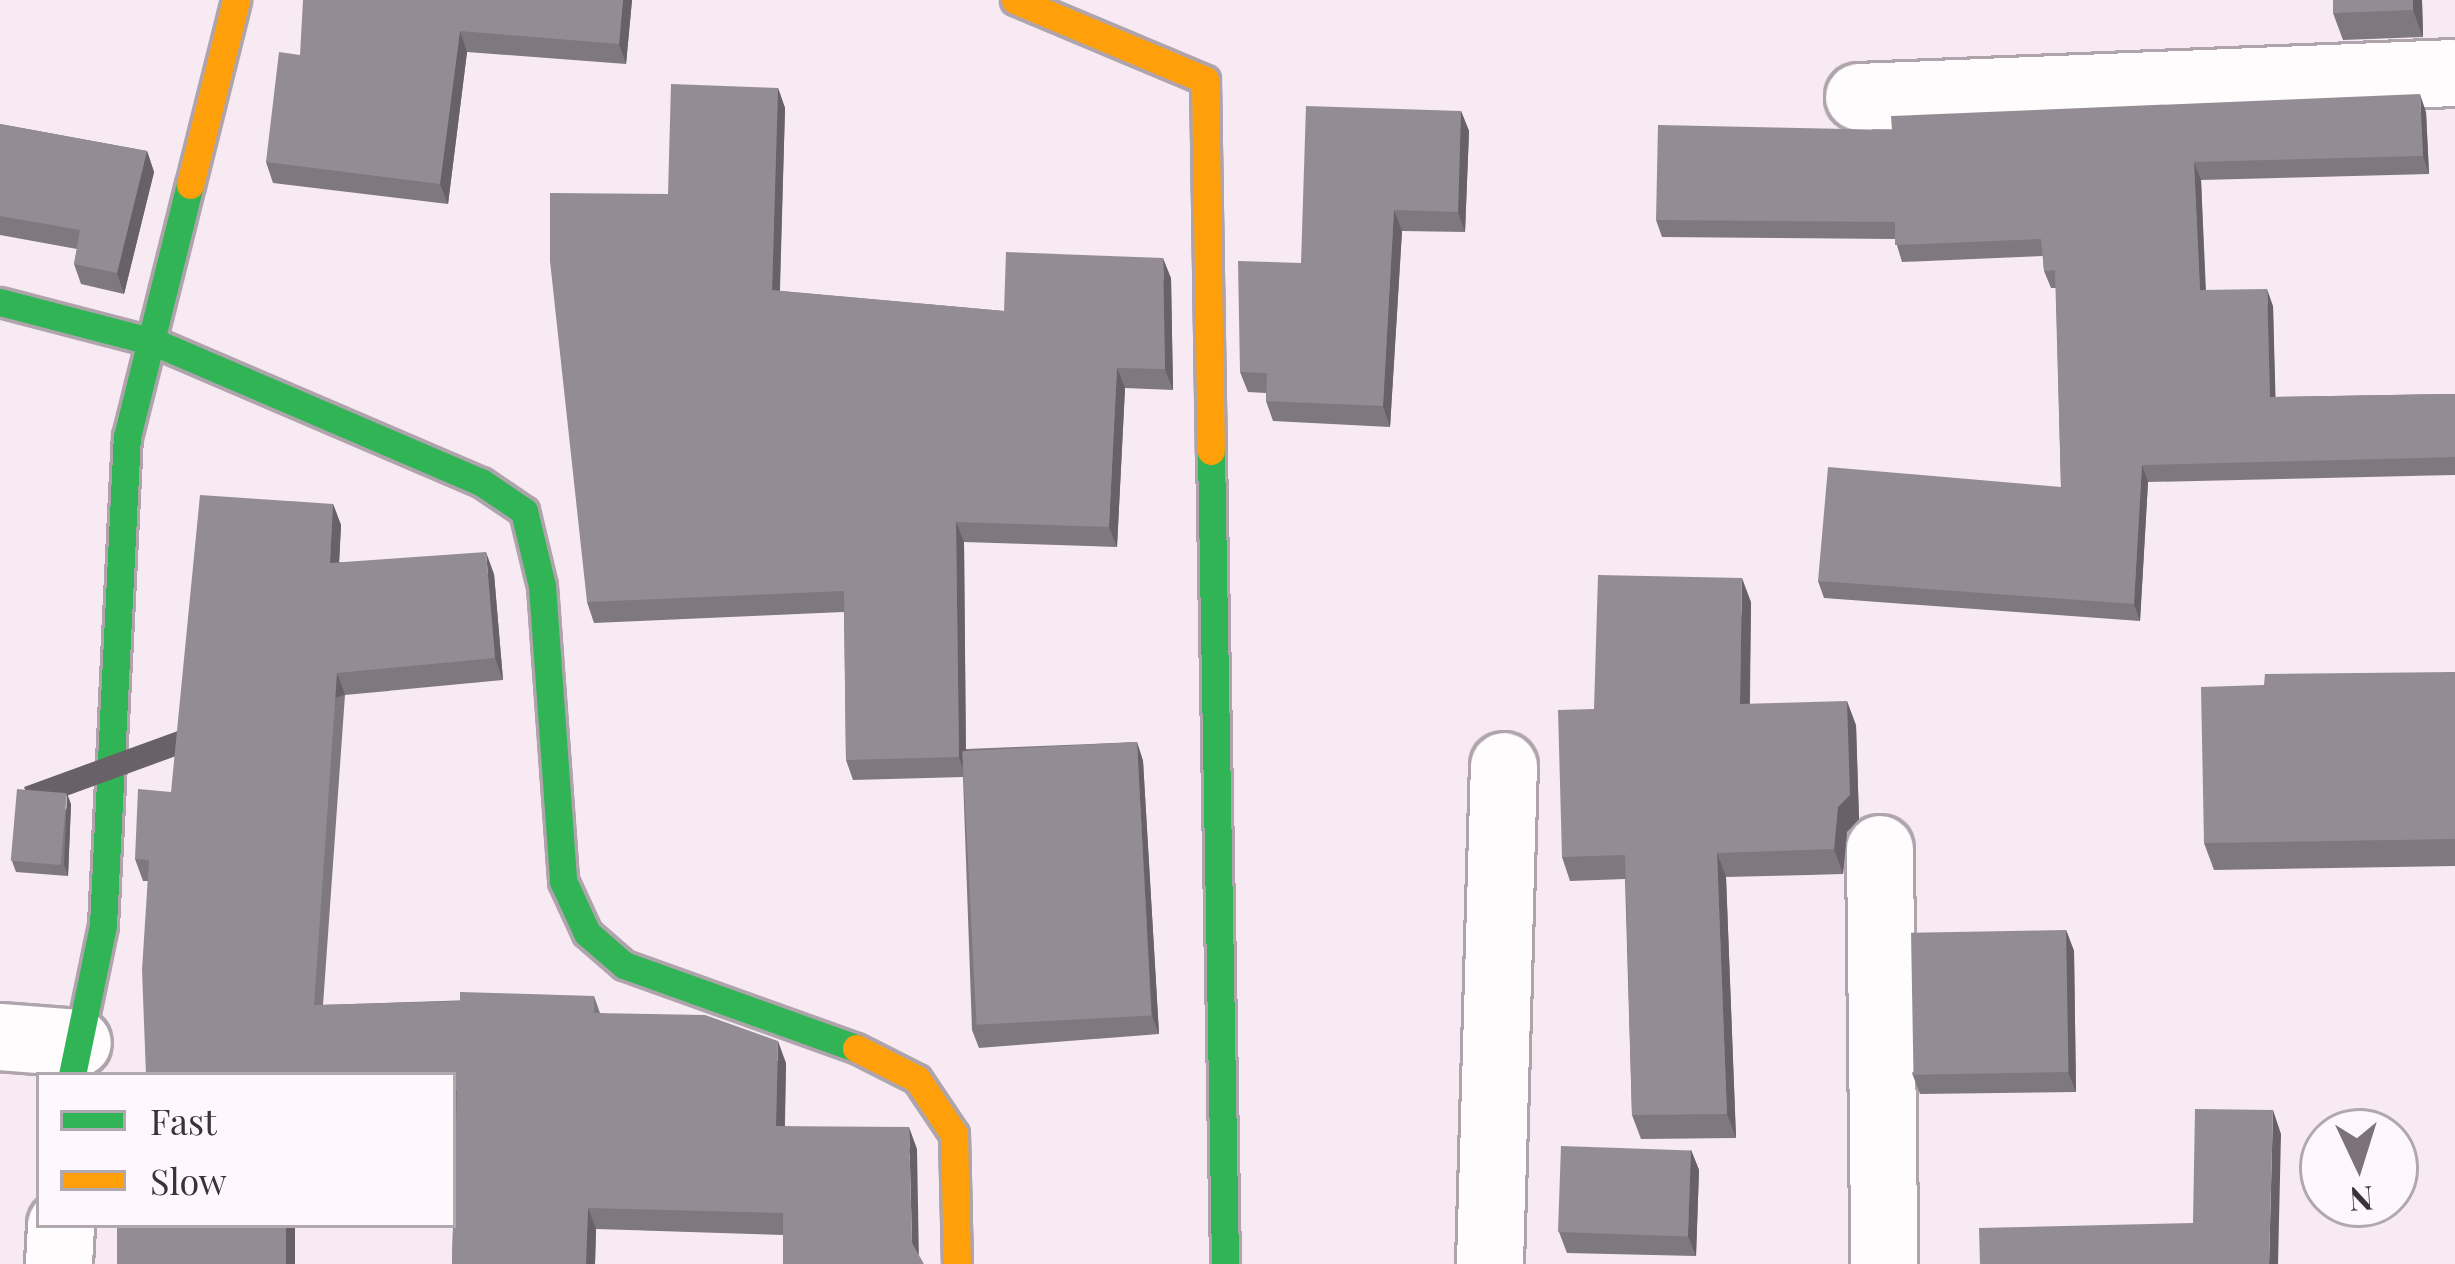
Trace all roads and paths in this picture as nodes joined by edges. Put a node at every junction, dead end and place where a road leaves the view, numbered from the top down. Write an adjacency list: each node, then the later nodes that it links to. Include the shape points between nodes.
1 (236, 0): 6 (street)
2 (1016, 0): 14 (street, via 1205,80)
3 (2455, 73): 4 (street)
4 (1859, 97)
5 (0, 302): 6 (street)
6 (154, 342): 10 (street, via 127,437 108,856); 13 (street, via 481,482 524,511 542,586 562,881 587,933 624,965 867,1052 917,1079 953,1134)
7 (1504, 766): 15 (street)
8 (1880, 849): 16 (street)
9 (0, 1037): 10 (street)
10 (75, 1059)
11 (61, 1228): 12 (street)
12 (58, 1264)
13 (957, 1264)
14 (1226, 1264)
15 (1490, 1264)
16 (1884, 1264)

